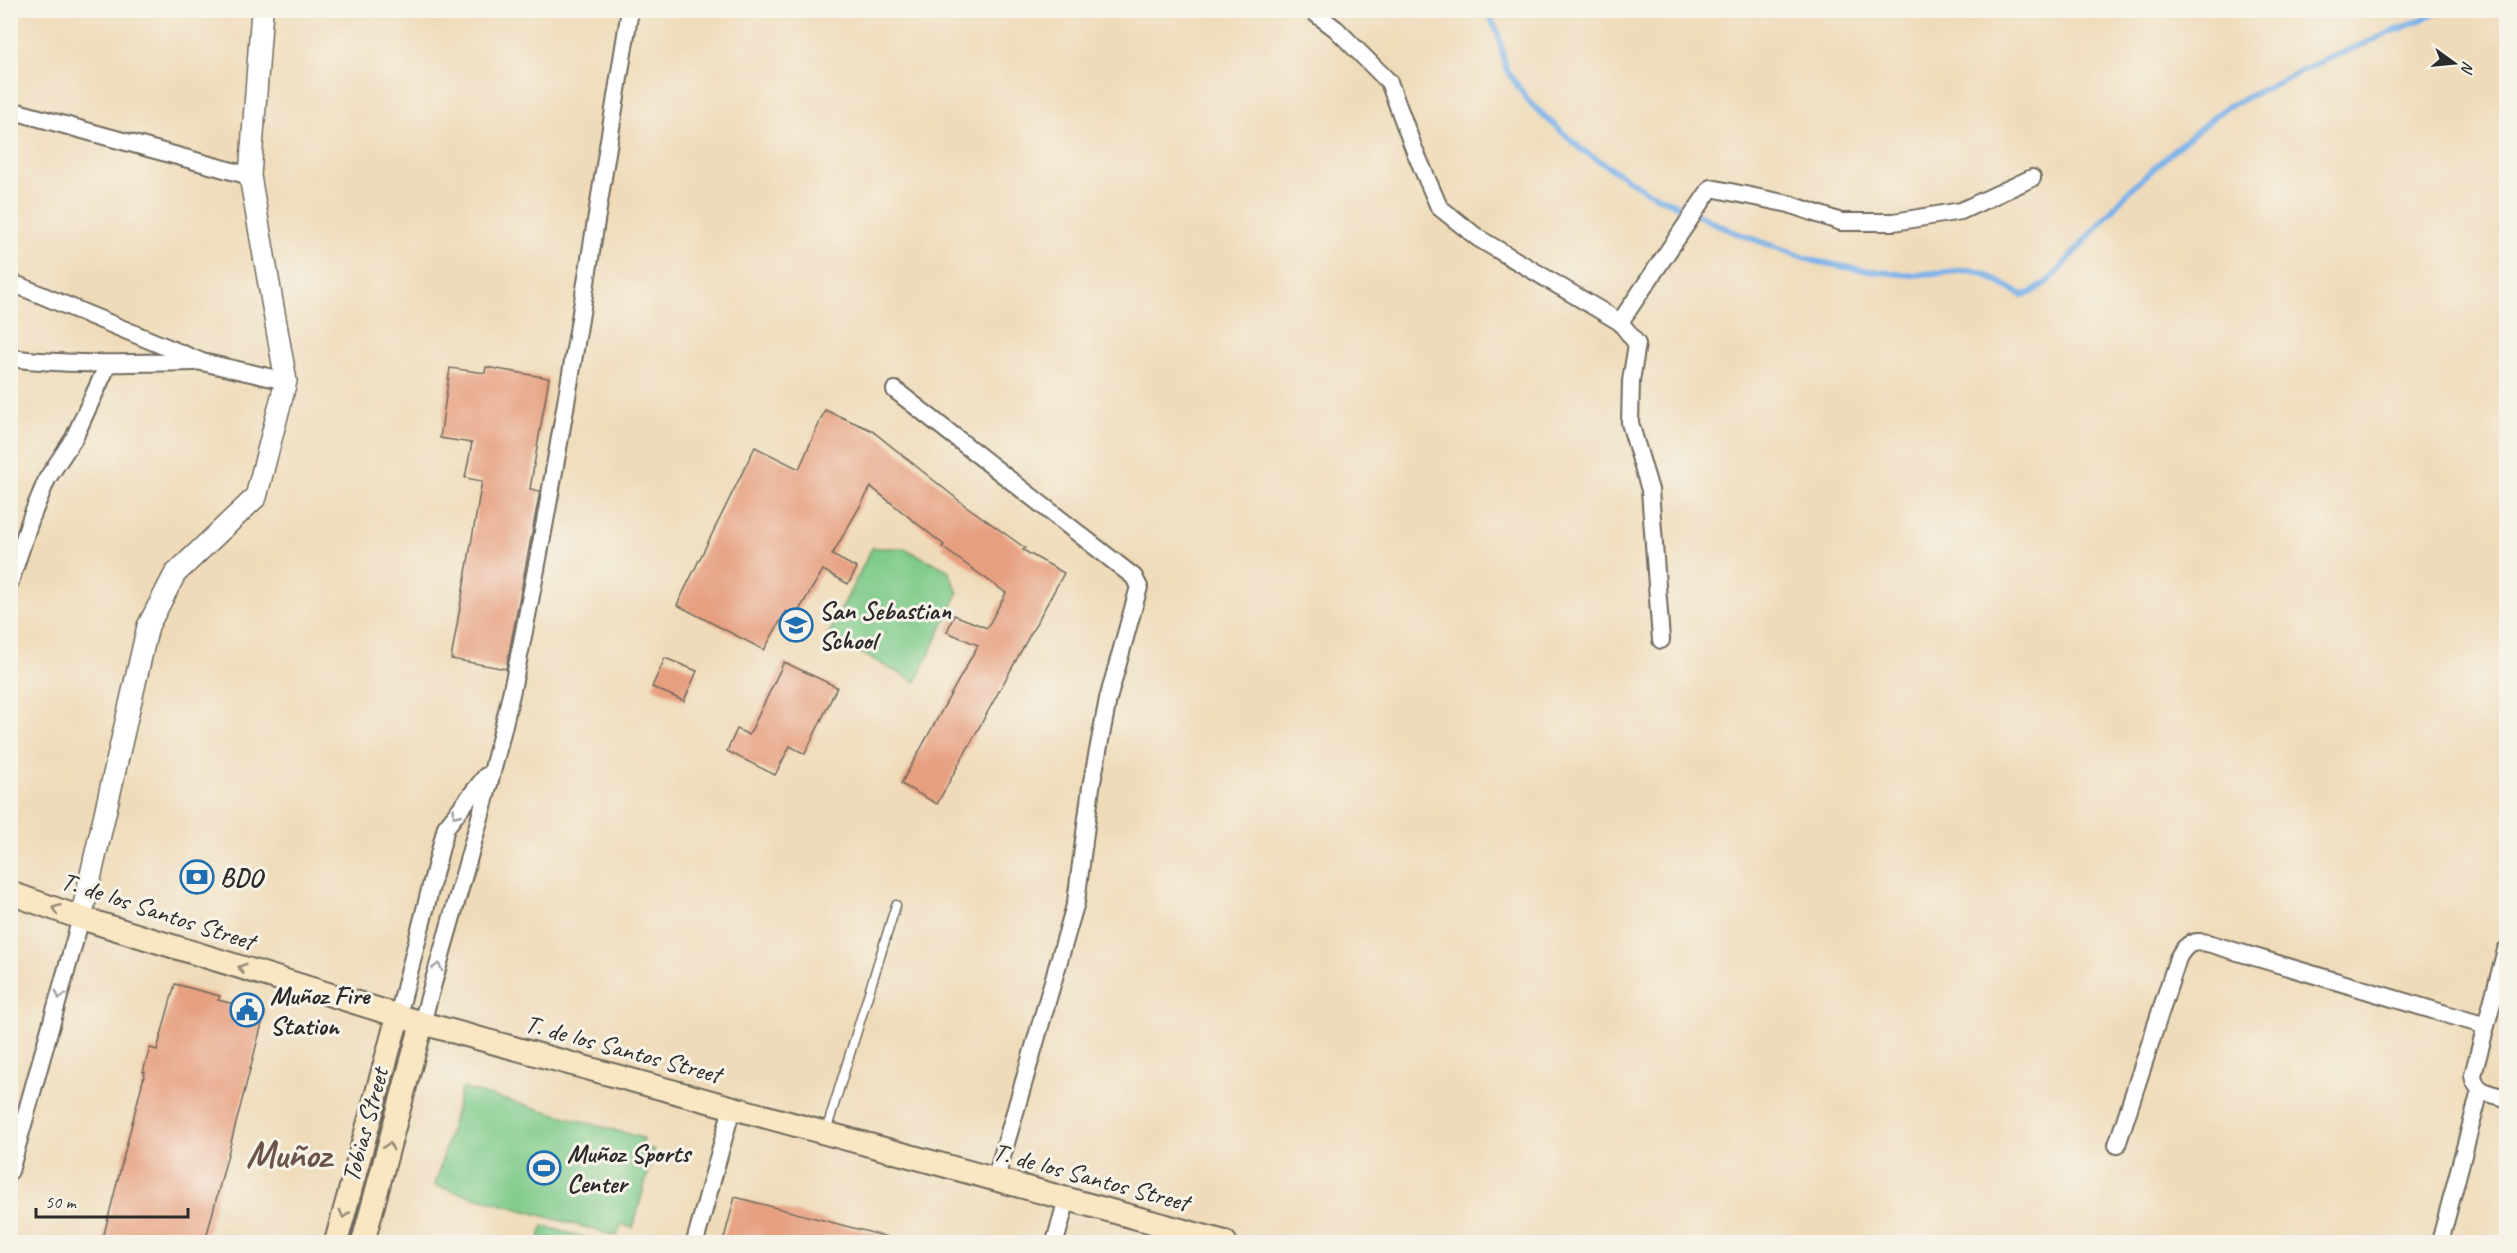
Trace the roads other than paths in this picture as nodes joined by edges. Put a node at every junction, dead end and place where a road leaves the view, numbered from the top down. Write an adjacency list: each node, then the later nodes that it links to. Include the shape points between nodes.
1 (262, 10): 5 (street)
2 (630, 10): 16 (street, via 555,465 515,673)
3 (1311, 10): 8 (street, via 1389,82 1439,207 1478,238)
4 (10, 110): 5 (street)
5 (250, 176): 12 (street)
6 (2031, 178): 8 (street, via 1961,212 1894,222 1841,222 1789,204 1711,188)
7 (10, 282): 10 (street)
8 (1620, 322): 15 (street, via 1637,344 1630,423 1650,489)
9 (10, 358): 11 (street)
10 (202, 362): 11 (street); 12 (street)
11 (108, 364): 14 (street, via 74,438 47,478)
12 (286, 381): 19 (street, via 256,497 176,574 148,626)
13 (895, 390): 30 (street, via 1134,577 1139,587 1108,699 1091,786 1076,902)
14 (10, 582)
15 (1661, 640)
16 (492, 768): 21 (street, one-way to 21, via 446,827); 22 (street, one-way to 16)
17 (10, 893): 19 (main road, T. de los Santos Street, one-way to 17)
18 (896, 905): 27 (lane)
19 (81, 918): 21 (main road, T. de los Santos Street, one-way to 19); 29 (street, one-way to 29)
20 (2506, 950): 23 (street)
21 (398, 1016): 22 (main road, T. de los Santos Street); 32 (main road, Tobias Street, one-way to 32)
22 (422, 1023): 26 (main road, T. de los Santos Street); 33 (main road, Tobias Street, one-way to 22)
23 (2486, 1026): 24 (street, via 2473,1075); 28 (street, via 2205,942 2193,942 2178,958)
24 (2480, 1091): 25 (street); 37 (street)
25 (2506, 1098)
26 (732, 1108): 27 (main road, T. de los Santos Street); 34 (street)
27 (825, 1135): 30 (main road, T. de los Santos Street)
28 (2117, 1145)
29 (10, 1172)
30 (995, 1180): 31 (main road, T. de los Santos Street)
31 (1067, 1199): 35 (street); 36 (main road, T. de los Santos Street)
32 (336, 1242)
33 (363, 1242)
34 (695, 1242)
35 (1055, 1242)
36 (1225, 1242)
37 (2440, 1242)

